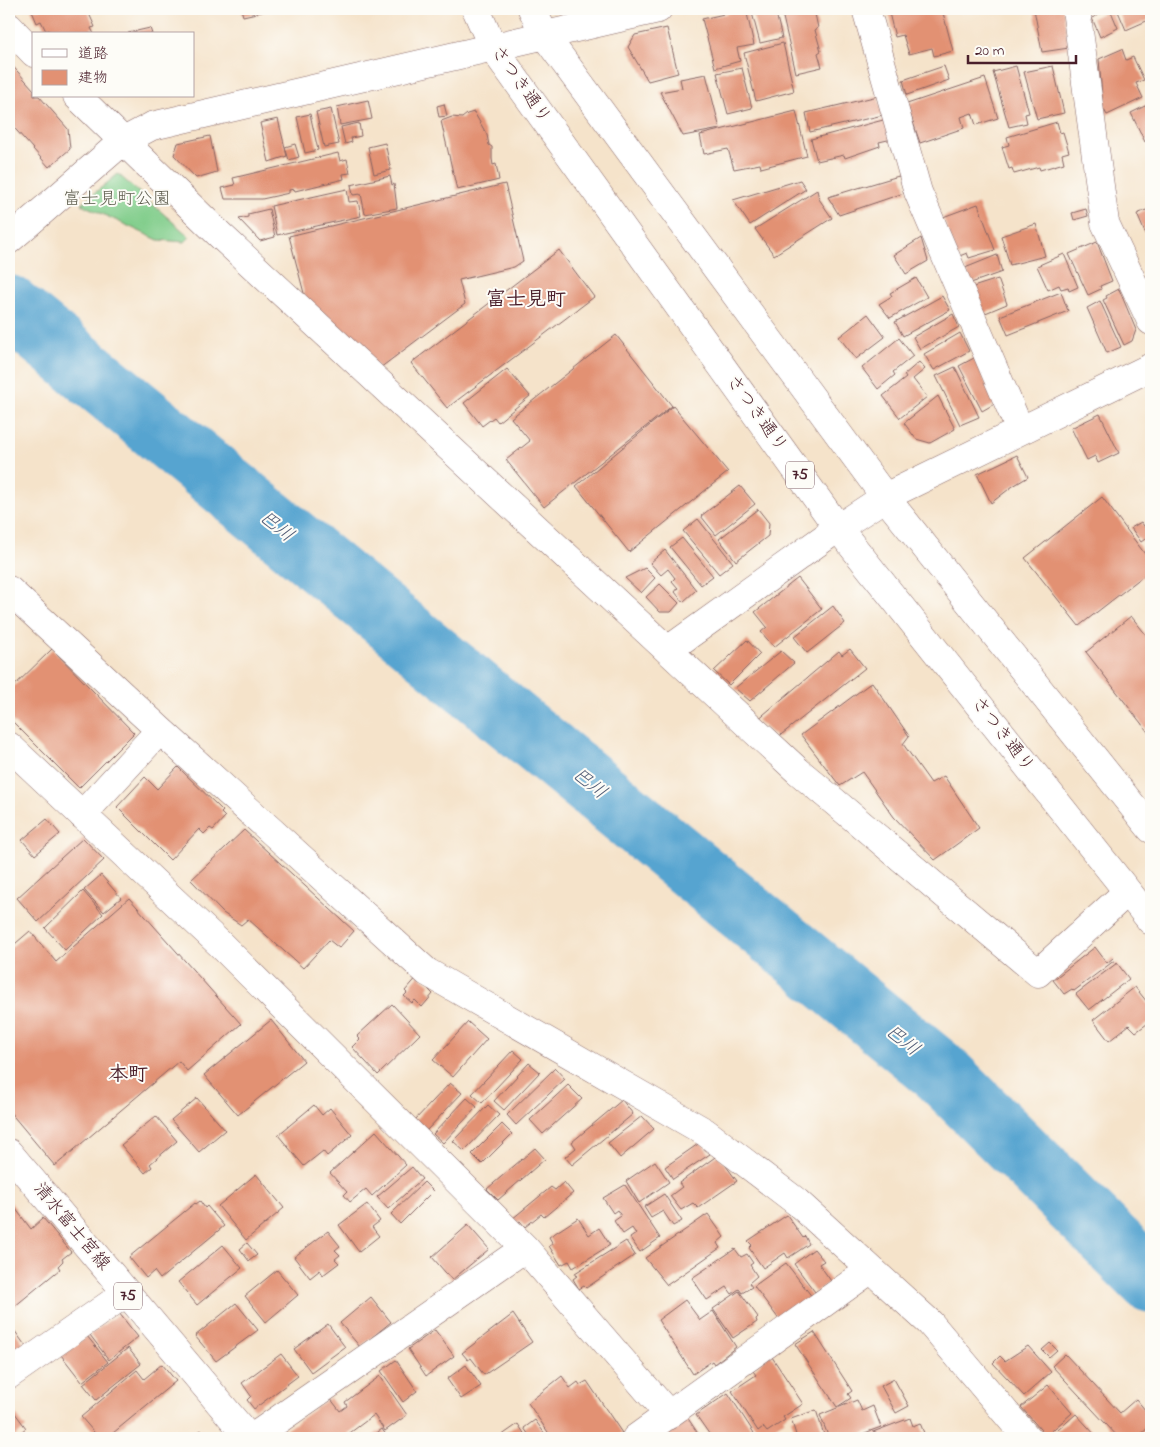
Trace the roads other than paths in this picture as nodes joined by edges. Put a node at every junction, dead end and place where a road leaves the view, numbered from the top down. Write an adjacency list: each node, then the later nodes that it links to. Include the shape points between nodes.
1 (476, 9): 8 (street, さつき通り / 75)
2 (532, 9): 7 (street)
3 (658, 9): 7 (street)
4 (866, 9): 15 (street, via 918,192)
5 (1076, 9): 13 (street, via 1105,223)
6 (9, 27): 9 (street)
7 (545, 36): 8 (street); 16 (street)
8 (493, 48): 11 (street, via 152,126); 17 (street, さつき通り / 75)
9 (32, 51)
10 (79, 98): 11 (street)
11 (122, 142): 12 (street); 19 (street)
12 (9, 240)
13 (1151, 321)
14 (1151, 367): 15 (street)
15 (1020, 430): 16 (street)
16 (885, 497): 17 (street); 23 (street)
17 (838, 528): 19 (street); 24 (street, さつき通り / 75)
18 (9, 590): 20 (street)
19 (668, 650): 24 (street, via 798,770 1038,973)
20 (160, 730): 22 (street); 28 (street, via 427,972 705,1132 797,1202)
21 (9, 746): 22 (street)
22 (82, 815): 27 (street, via 221,945)
23 (1151, 828)
24 (1127, 892): 25 (street, さつき通り / 75)
25 (1151, 921)
26 (9, 1153): 29 (street, 清水富士宮線 / 75)
27 (525, 1248): 31 (street); 32 (street)
28 (870, 1270): 31 (street); 34 (street, via 930,1323)
29 (126, 1293): 30 (street); 32 (street, 清水富士宮線 / 75)
30 (9, 1375)
31 (669, 1415): 33 (street)
32 (250, 1438)
33 (636, 1438)
34 (1027, 1438)

